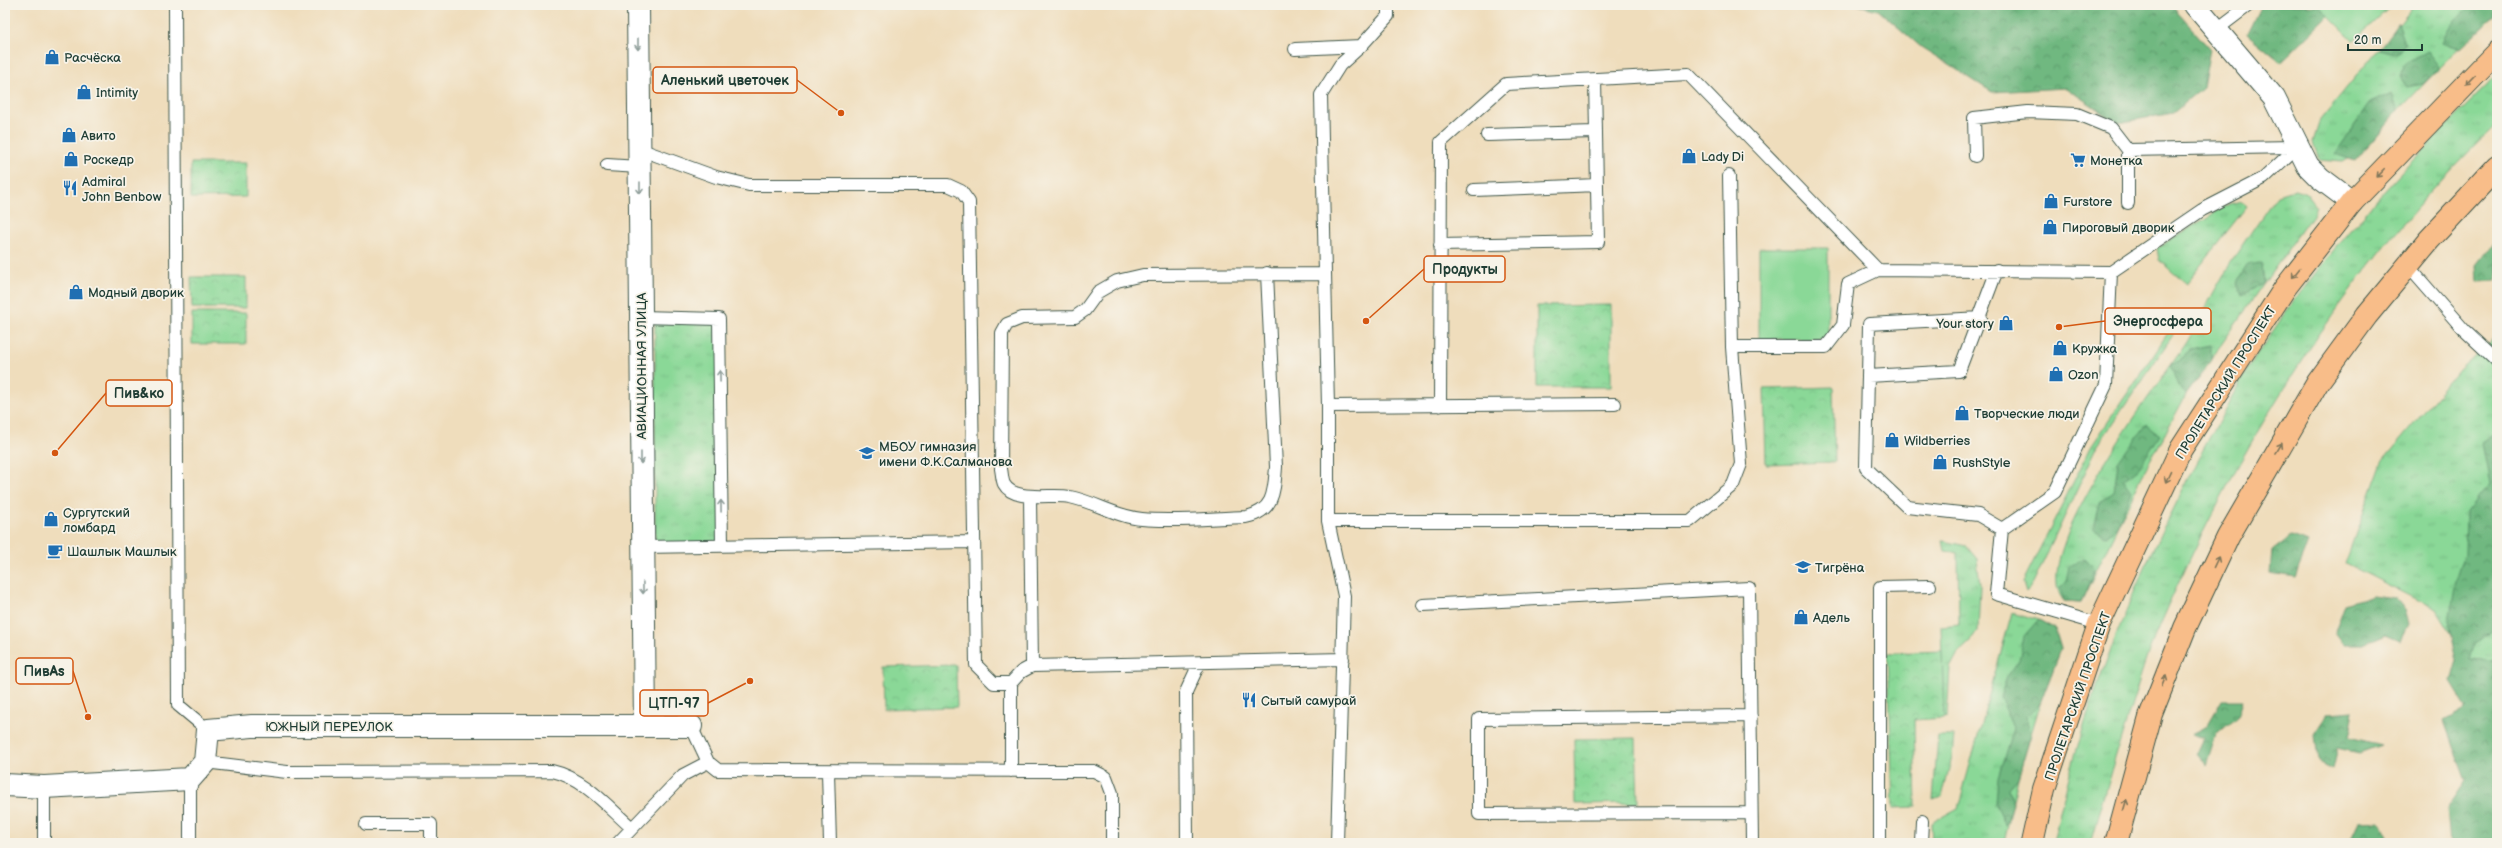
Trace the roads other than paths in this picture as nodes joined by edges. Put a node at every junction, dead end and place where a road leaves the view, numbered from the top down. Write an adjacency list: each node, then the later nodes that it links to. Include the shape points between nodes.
1 (175, 5): 55 (lane, via 178,706)
2 (638, 5): 16 (street, АВИАЦИОННАЯ УЛИЦА, one-way to 16)
3 (1388, 5): 7 (lane, via 1388,16)
4 (2195, 5): 6 (street)
5 (2249, 5): 6 (lane)
6 (2216, 30): 13 (street, via 2274,98 2290,126)
7 (1361, 46): 8 (lane); 30 (lane, via 1340,65 1321,95)
8 (1295, 50)
9 (2497, 52): 23 (main road, ПРОЛЕТАРСКИЙ ПРОСПЕКТ, one-way to 23)
10 (1595, 79): 11 (lane); 24 (lane, via 1506,84 1441,142); 26 (lane, via 1688,74)
11 (1596, 132): 12 (lane); 20 (lane)
12 (1487, 135)
13 (2297, 147): 14 (lane); 23 (street, via 2308,166); 28 (lane, via 2264,178 2202,210)
14 (2128, 150): 15 (lane, via 2111,128 2077,114 2028,112 1974,118); 22 (lane)
15 (1975, 156)
16 (639, 158): 17 (lane); 31 (street, АВИАЦИОННАЯ УЛИЦА, one-way to 31); 42 (lane, via 749,185 948,185 961,191 969,202)
17 (607, 165)
18 (2497, 167): 25 (main road)
19 (1729, 176): 33 (lane)
20 (1597, 185): 21 (lane); 24 (lane, via 1598,242)
21 (1474, 190)
22 (2128, 202)
23 (2352, 202): 47 (main road, ПРОЛЕТАРСКИЙ ПРОСПЕКТ, one-way to 47, via 2285,288 2180,450)
24 (1440, 245): 38 (lane)
25 (2408, 266): 34 (lane, via 2464,330); 79 (main road, one-way to 25, via 2151,714 2185,628 2228,536 2318,382 2367,315)
26 (1878, 270): 27 (lane); 33 (lane, via 1848,284 1843,325 1826,347)
27 (1997, 270): 28 (lane); 32 (lane)
28 (2111, 272): 41 (lane, via 2106,385 2055,492)
29 (1267, 273): 30 (lane); 39 (lane, via 1143,275 1117,281 1098,292 1085,310 1075,316 1022,318 1007,324 1002,333 1001,469 1004,484 1016,493); 39 (lane, via 1276,467 1274,490 1268,505 1258,514 1246,517 1142,519 1068,496)
30 (1324, 274): 37 (lane)
31 (640, 317): 43 (lane, one-way to 31, via 719,319); 44 (street, АВИАЦИОННАЯ УЛИЦА, one-way to 44)
32 (1981, 318): 35 (lane, via 1960,371); 35 (lane, via 1869,324)
33 (1732, 347): 40 (lane, via 1741,464 1733,485 1690,521)
34 (2497, 362)
35 (1868, 376): 41 (lane, via 1866,468 1907,507 1978,515)
36 (1615, 404): 38 (lane)
37 (1328, 406): 38 (lane); 40 (lane)
38 (1440, 406)
39 (1030, 496): 50 (lane)
40 (1328, 521): 48 (lane, via 1344,596)
41 (2002, 529): 47 (lane, via 1996,594)
42 (973, 542): 43 (lane); 51 (lane, via 976,664 994,683)
43 (722, 545): 44 (lane)
44 (642, 547): 53 (street, АВИАЦИОННАЯ УЛИЦА, one-way to 53)
45 (1930, 586): 76 (lane, via 1880,587)
46 (1423, 605): 52 (lane, via 1749,588)
47 (2100, 624): 78 (main road, ПРОЛЕТАРСКИЙ ПРОСПЕКТ, via 2044,790)
48 (1343, 659): 49 (lane); 74 (lane)
49 (1199, 664): 50 (lane); 73 (lane, via 1186,692)
50 (1032, 666): 51 (lane, via 1021,672)
51 (1011, 683): 58 (lane)
52 (1751, 716): 63 (lane); 63 (lane, via 1478,720 1479,814)
53 (645, 726): 54 (street, ЮЖНЫЙ ПЕРЕУЛОК); 55 (street, ЮЖНЫЙ ПЕРЕУЛОК, via 252,726)
54 (691, 726): 57 (lane)
55 (208, 730): 56 (street)
56 (205, 762): 60 (street); 66 (lane, via 287,772 552,771 567,774 583,785)
57 (708, 762): 59 (lane, via 718,770); 66 (lane, via 683,775)
58 (1011, 771): 59 (lane); 72 (lane, via 1094,771 1106,777 1112,793)
59 (828, 772): 71 (lane)
60 (190, 779): 62 (street); 68 (lane)
61 (5, 785): 62 (street)
62 (44, 787): 67 (lane)
63 (1751, 813): 75 (lane)
64 (1922, 821): 77 (lane)
65 (366, 824): 69 (lane, via 431,824)
66 (632, 828): 70 (lane)
67 (44, 843)
68 (190, 843)
69 (431, 843)
70 (618, 843)
71 (830, 843)
72 (1112, 843)
73 (1187, 843)
74 (1337, 843)
75 (1752, 843)
76 (1880, 843)
77 (1921, 843)
78 (2032, 843)
79 (2116, 843)

